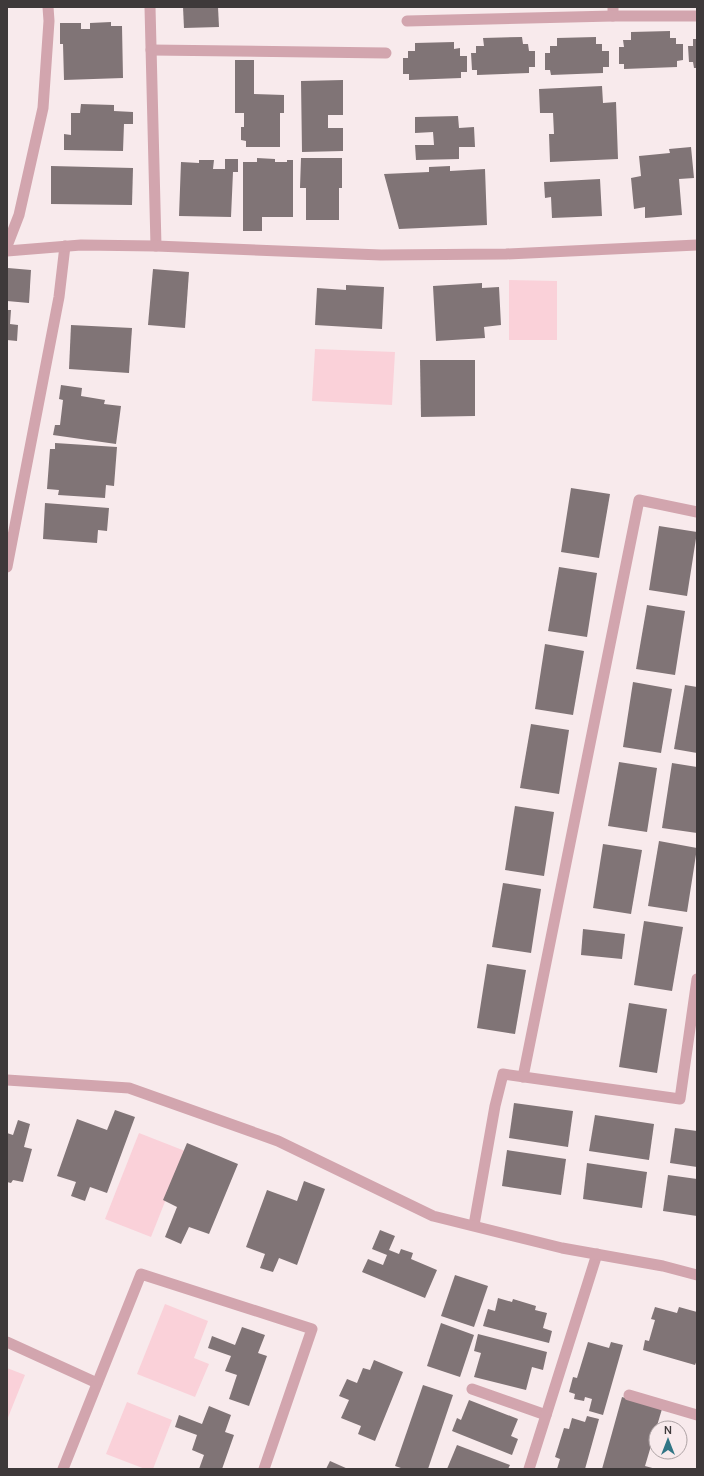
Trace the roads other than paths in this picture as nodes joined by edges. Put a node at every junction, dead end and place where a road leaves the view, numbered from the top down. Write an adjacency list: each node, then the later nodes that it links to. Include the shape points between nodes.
1 (48, 7): 9 (street, via 43,108 19,215)
2 (150, 7): 6 (street)
3 (613, 11): 4 (street); 5 (street)
4 (697, 16)
5 (407, 21)
6 (151, 50): 7 (street); 11 (street)
7 (386, 53)
8 (697, 245): 11 (street, via 506,254 404,254)
9 (7, 246)
10 (66, 246): 11 (street); 12 (street); 14 (street, via 59,297)
11 (156, 246)
12 (7, 250)
13 (697, 512): 16 (street, via 639,500)
14 (7, 567)
15 (697, 979): 16 (street, via 680,1099)
16 (523, 1077): 18 (street, via 503,1074)
17 (7, 1080): 18 (street, via 130,1088 278,1141 433,1216)
18 (474, 1225): 19 (street, via 562,1248)
19 (598, 1254): 20 (street); 25 (street)
20 (697, 1275)
21 (7, 1342): 22 (street)
22 (98, 1383): 27 (street); 28 (street, via 142,1274 312,1329)
23 (472, 1389): 25 (street)
24 (629, 1395): 26 (street)
25 (546, 1415): 29 (street)
26 (697, 1415)
27 (63, 1469)
28 (264, 1469)
29 (529, 1469)

